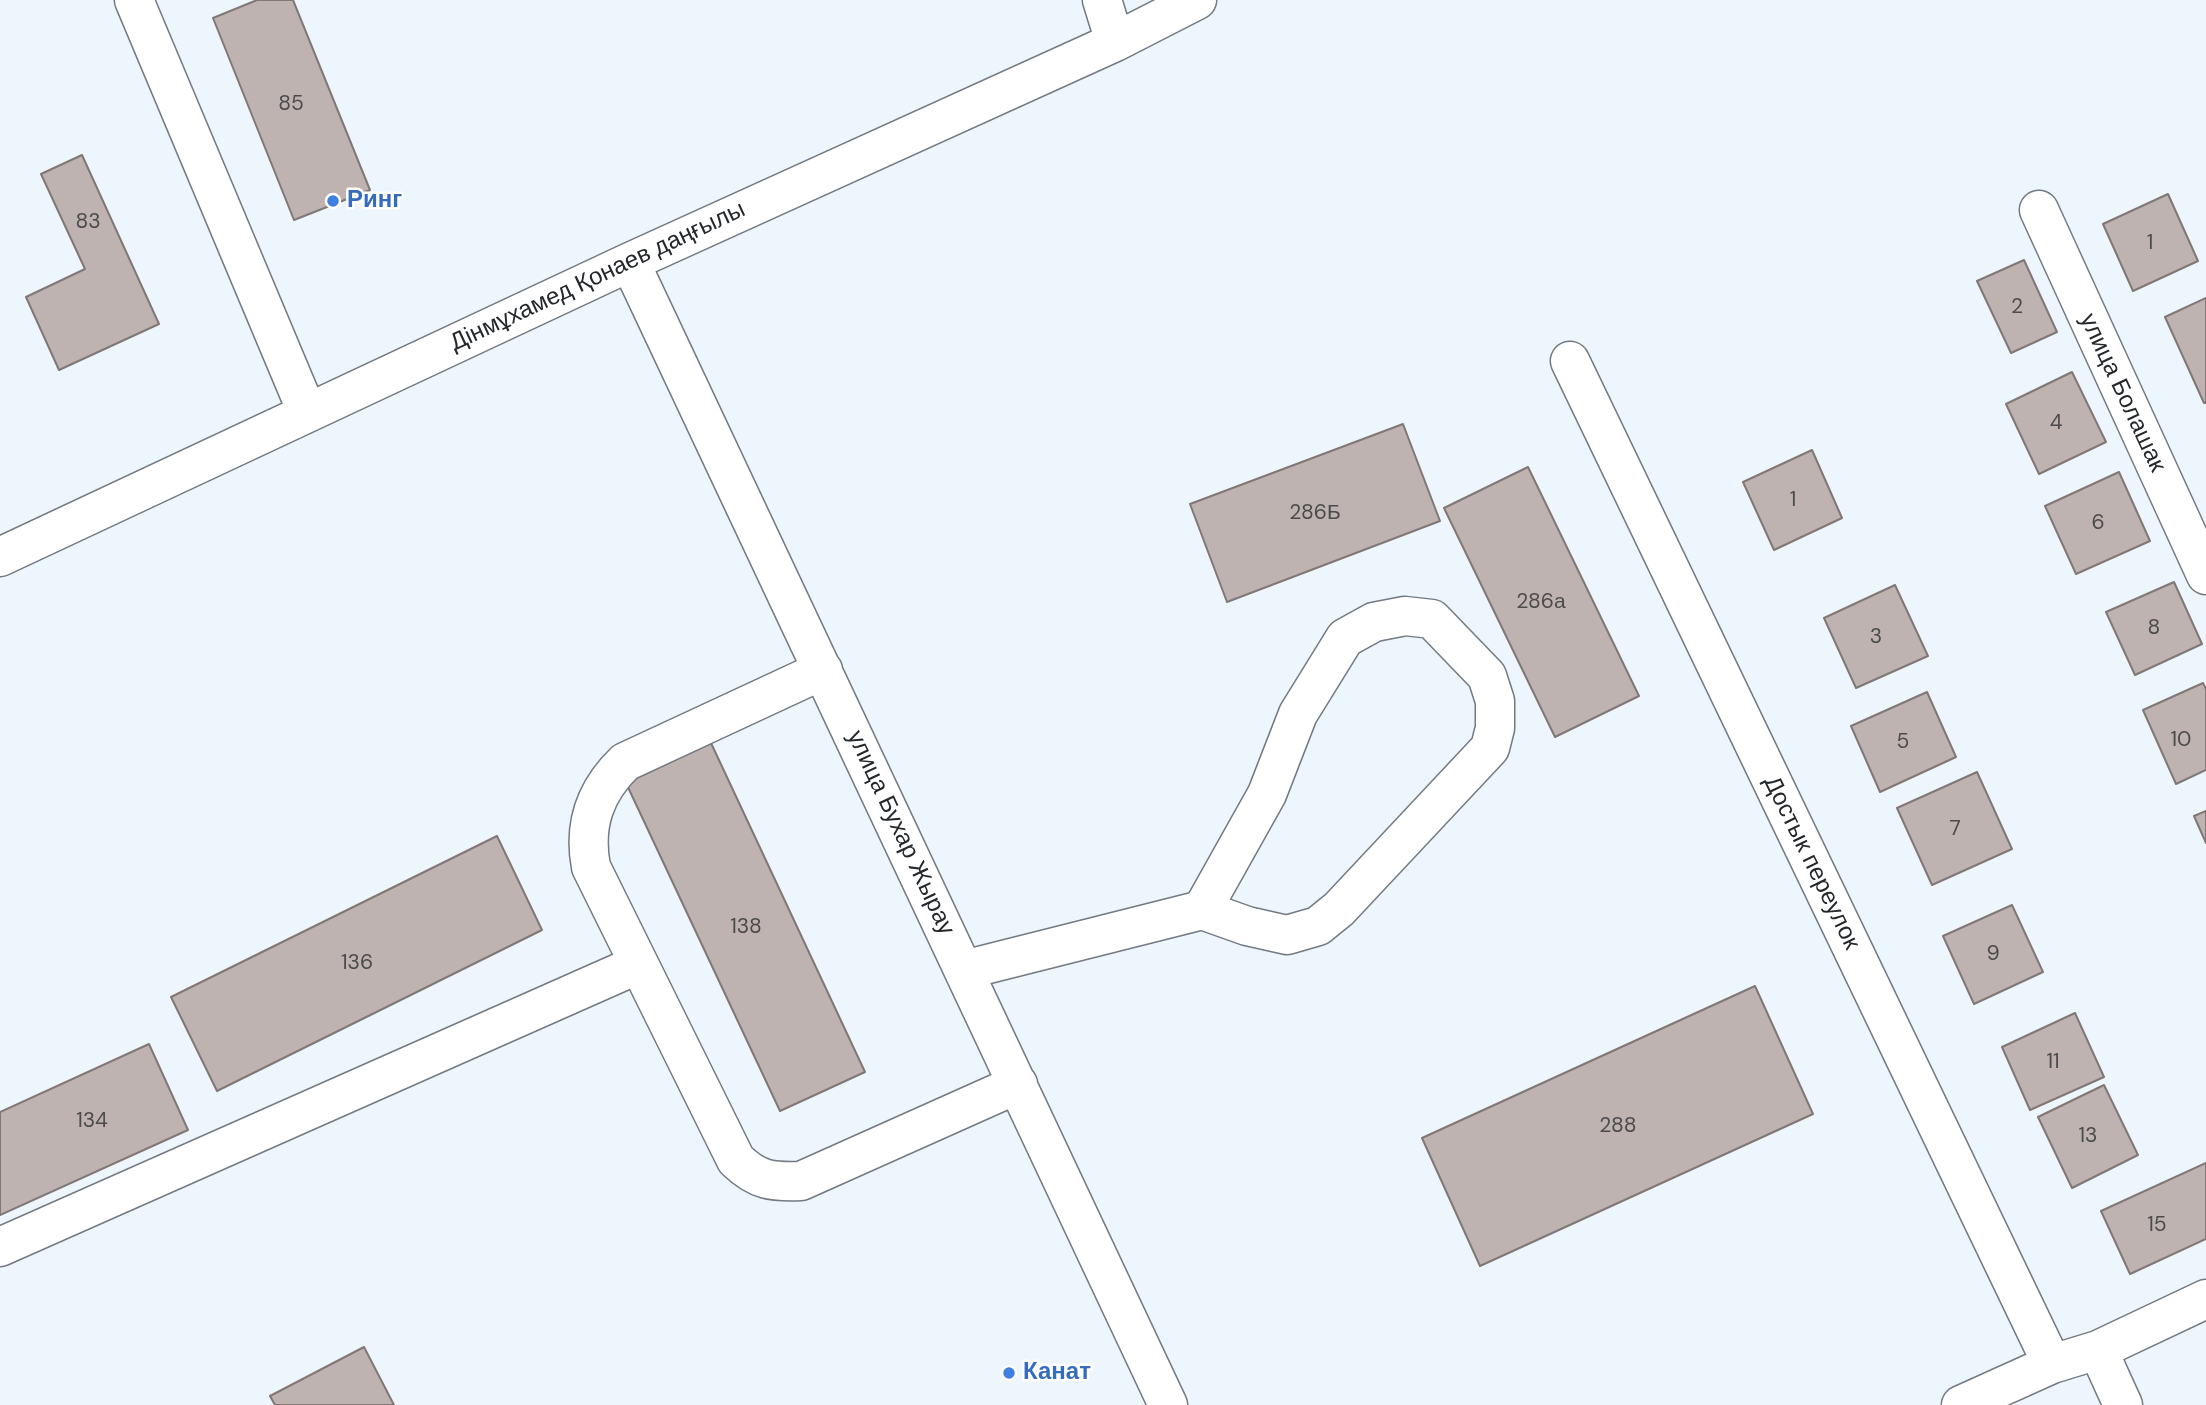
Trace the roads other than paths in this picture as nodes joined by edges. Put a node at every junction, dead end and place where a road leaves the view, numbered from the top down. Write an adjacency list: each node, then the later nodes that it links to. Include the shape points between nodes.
1 (134, 0): 8 (street)
2 (1102, 0): 4 (street)
3 (1197, 0): 4 (street, Дінмұхамед Қонаев даңғылы)
4 (1115, 42): 6 (street, Дінмұхамед Қонаев даңғылы)
5 (2039, 210): 10 (street, улица Болашак)
6 (631, 262): 8 (street, Дінмұхамед Қонаев даңғылы); 11 (street, улица Бухар Жырау)
7 (1570, 361): 19 (street, Достык переулок)
8 (307, 412): 9 (street, Дінмұхамед Қонаев даңғылы)
9 (0, 557)
10 (2206, 575)
11 (823, 670): 13 (street, via 625,762 610,777 596,801 587,846 591,867); 14 (street, улица Бухар Жырау)
12 (1202, 910): 12 (street, via 1287,934 1318,926 1490,748 1495,701 1487,676 1432,619 1405,616 1374,622 1345,638 1298,714 1267,794); 14 (street)
13 (639, 964): 15 (street, via 736,1160 765,1179 801,1181); 16 (street)
14 (964, 970): 15 (street, улица Бухар Жырау)
15 (1018, 1084): 20 (street, улица Бухар Жырау)
16 (0, 1247)
17 (2206, 1298): 18 (street)
18 (2098, 1350): 19 (street); 22 (street)
19 (2052, 1364): 21 (street)
20 (1168, 1405)
21 (1961, 1405)
22 (2123, 1405)

